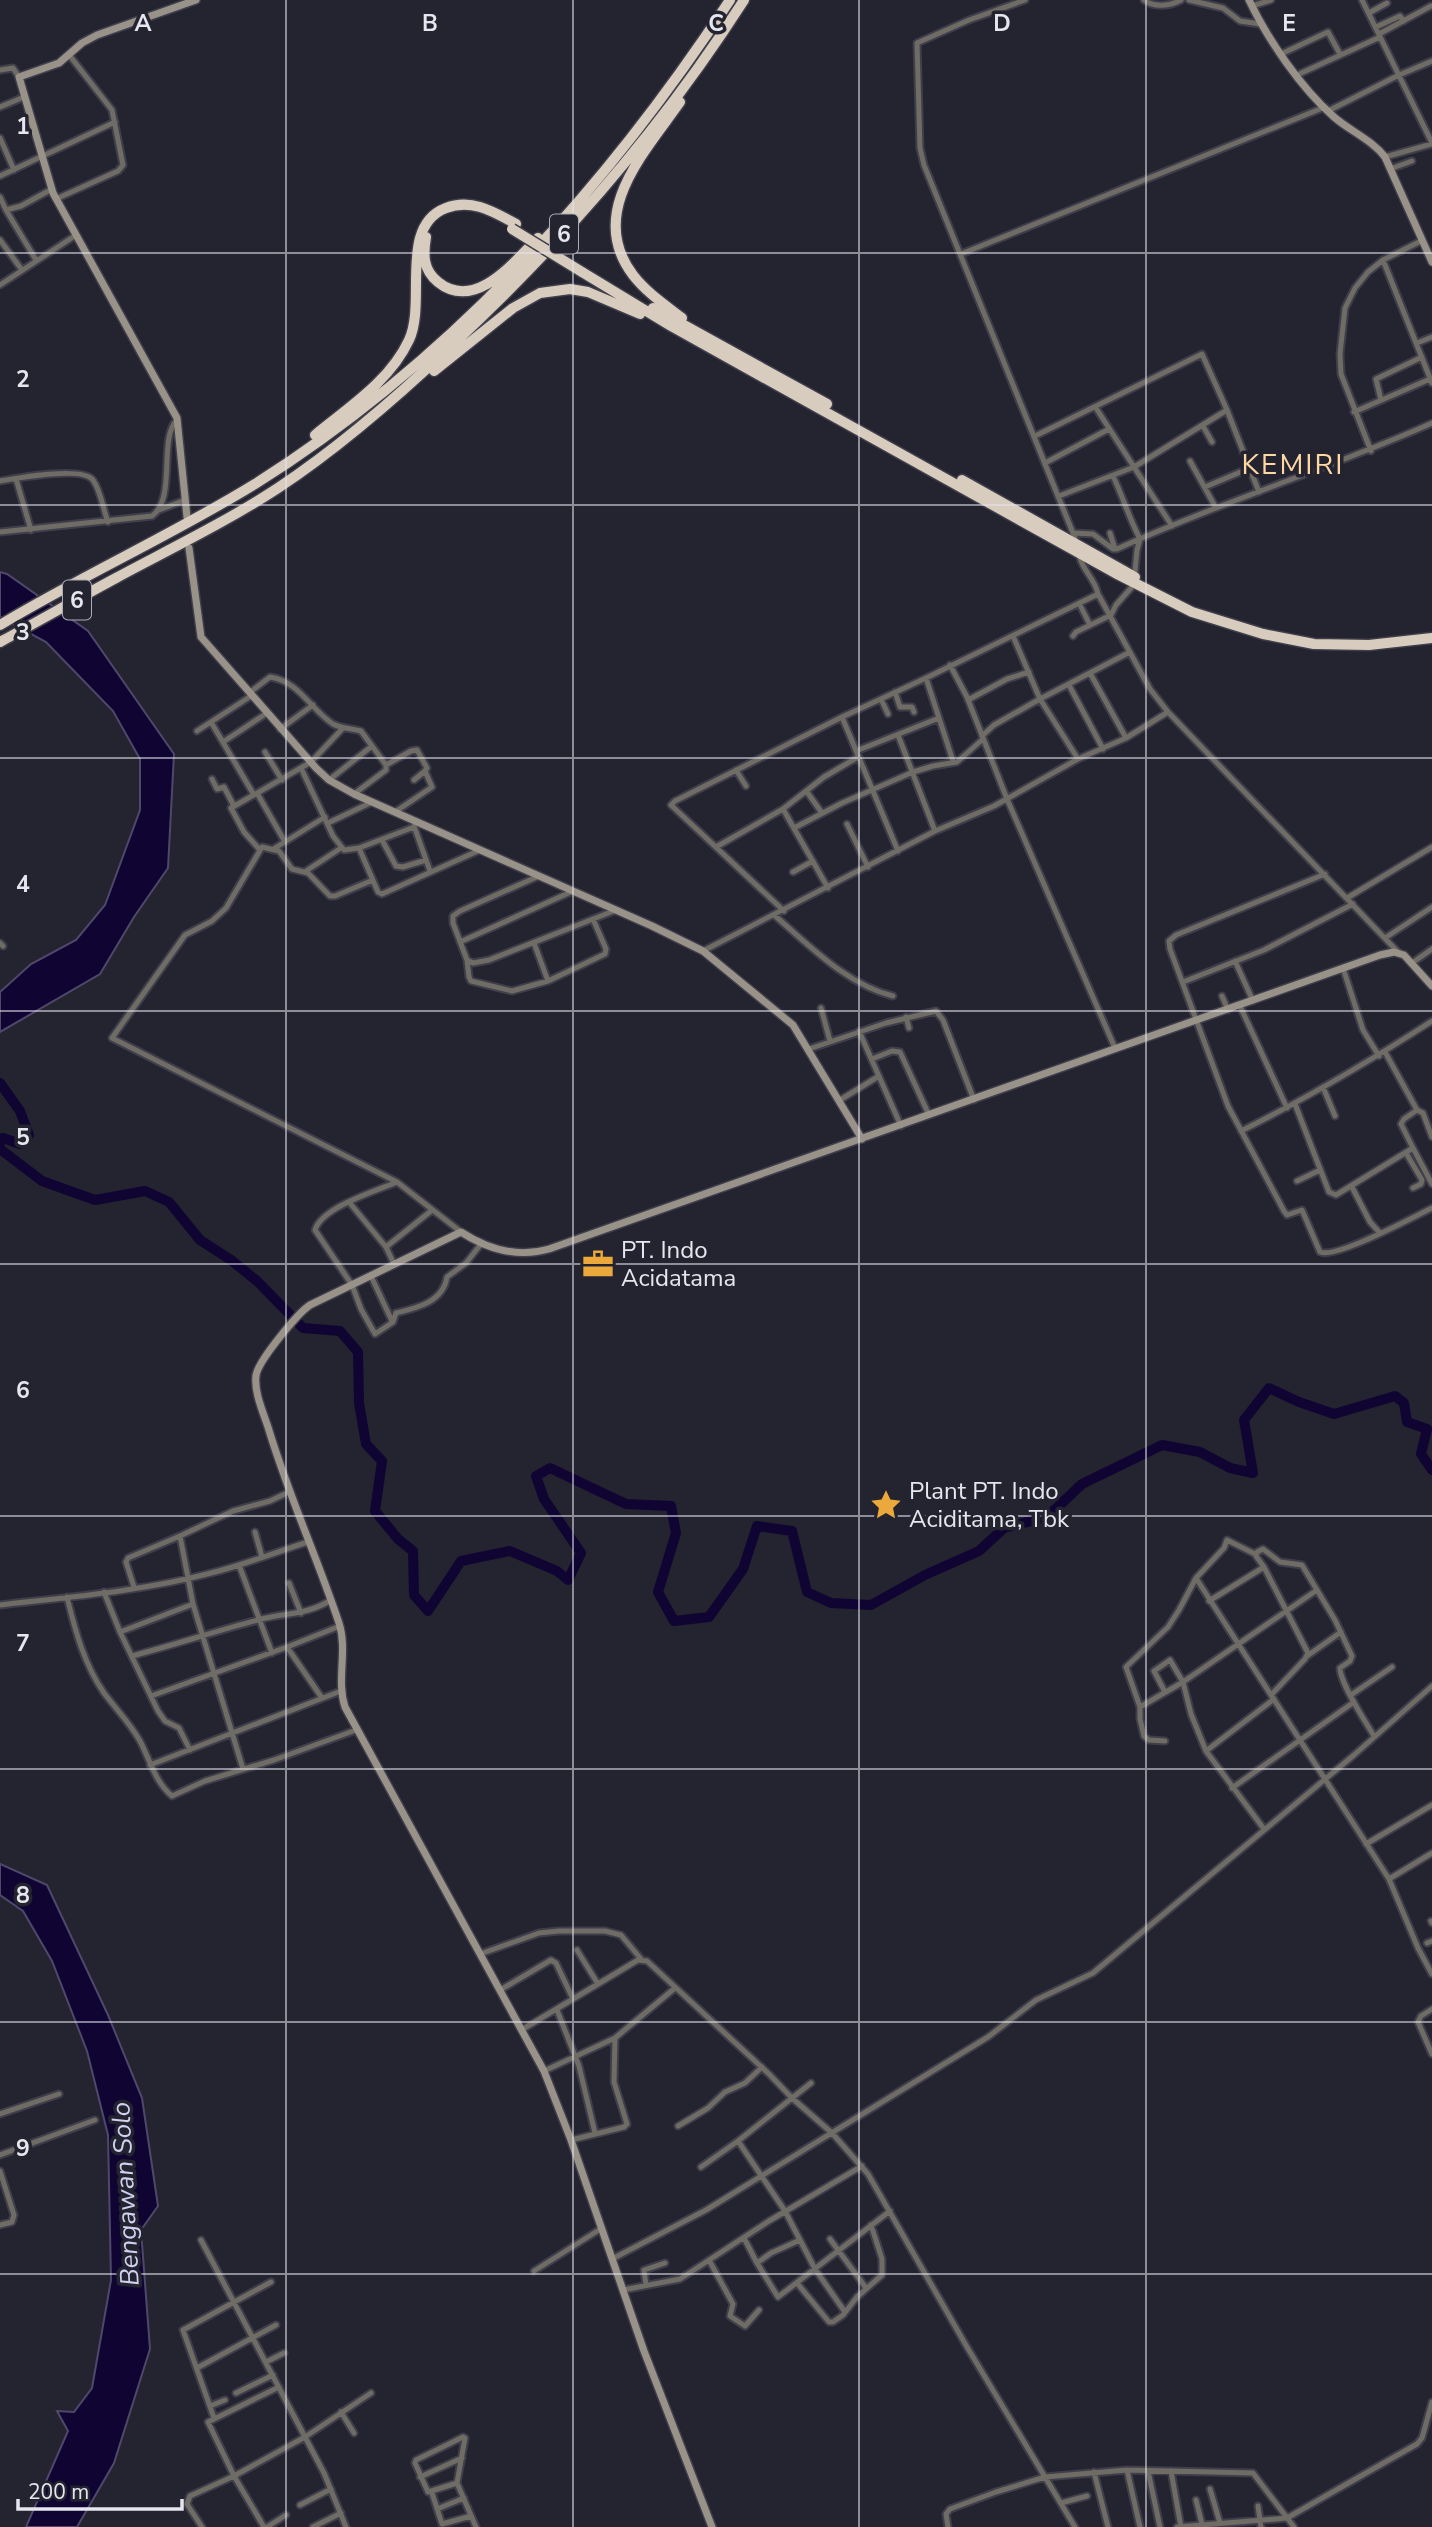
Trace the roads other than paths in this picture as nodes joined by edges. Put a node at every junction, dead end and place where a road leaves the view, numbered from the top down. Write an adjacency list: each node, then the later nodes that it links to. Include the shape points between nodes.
1 (196, 0): 10 (street)
2 (730, 0): 40 (highway, 6)
3 (744, 0): 22 (highway, 6)
4 (1025, 0): 49 (street, via 917,43 921,153)
5 (1144, 0): 6 (street, via 1165,5)
6 (1181, 0)
7 (1189, 0): 16 (street, via 1223,8 1240,21)
8 (1271, 0): 11 (street)
9 (1362, 0): 14 (street)
10 (178, 3): 21 (street, via 85,41)
11 (1250, 3): 16 (street)
12 (1387, 3): 14 (street)
13 (1430, 5): 15 (street)
14 (1369, 13): 17 (street)
15 (1404, 21): 17 (street, via 1400,16); 18 (street)
16 (1260, 24): 19 (street)
17 (1376, 27): 18 (street)
18 (1380, 36): 20 (street); 26 (street)
19 (1281, 54): 20 (street, via 1328,32); 25 (street)
20 (1340, 54): 25 (street)
21 (69, 56): 27 (street, via 50,68); 31 (street, via 110,106)
22 (705, 59): 58 (highway, via 624,184 615,222 620,253 635,277); 62 (highway, 6, via 565,233 507,295)
23 (1432, 61): 26 (street)
24 (0, 70): 27 (street, via 13,68)
25 (1297, 75): 30 (street)
26 (1399, 75): 30 (street); 33 (street)
27 (19, 77): 28 (street)
28 (24, 97): 29 (street); 35 (street)
29 (0, 107)
30 (1327, 109): 34 (street); 49 (street)
31 (115, 122): 35 (street); 43 (street, via 121,168)
32 (0, 138): 38 (street)
33 (1432, 143): 34 (street)
34 (1385, 157): 37 (street)
35 (43, 158): 38 (street); 41 (street)
36 (1412, 162): 37 (street)
37 (1390, 169): 48 (street)
38 (14, 170): 39 (street)
39 (0, 176)
40 (590, 188): 45 (highway, via 481,288 449,288 433,278 426,266 426,237 447,214 481,214); 79 (highway, 6, via 497,291 410,371)
41 (52, 189): 43 (street); 44 (street)
42 (0, 197): 44 (street)
43 (56, 199): 46 (street)
44 (6, 210): 50 (street)
45 (514, 227): 53 (highway, bridge); 79 (highway, via 491,210 462,204 442,210 426,224 417,247 415,322 402,354 378,383)
46 (76, 235): 50 (street); 67 (street)
47 (0, 240): 54 (street)
48 (1421, 241): 51 (street); 52 (street)
49 (961, 254): 71 (street)
50 (36, 260): 54 (street)
51 (1383, 260): 59 (street); 66 (street, via 1362,279 1345,308 1341,374)
52 (1432, 262)
53 (584, 269): 56 (highway); 58 (highway)
54 (22, 270): 55 (street)
55 (0, 285)
56 (671, 326): 62 (highway, via 588,292 552,290 513,308); 110 (highway, via 1192,612 1314,644 1369,645)
57 (1432, 337): 59 (street)
58 (709, 338): 107 (highway, via 1197,608 1262,627 1328,639)
59 (1417, 343): 60 (street)
60 (1422, 357): 61 (street); 63 (street, via 1376,379)
61 (1431, 381): 63 (street)
62 (404, 390): 111 (highway, 6, via 277,488)
63 (1381, 400): 66 (street)
64 (1096, 408): 65 (street, via 1202,354); 70 (street); 71 (street)
65 (1227, 410): 69 (street); 80 (street)
66 (1354, 412): 73 (street)
67 (177, 419): 74 (street); 75 (street)
68 (1432, 423): 73 (street)
69 (1203, 426): 72 (street); 78 (street)
70 (1109, 429): 77 (street); 78 (street)
71 (1035, 436): 77 (street)
72 (1212, 442)
73 (1371, 451): 85 (street)
74 (181, 454): 75 (street); 87 (street)
75 (169, 456): 89 (street)
76 (1190, 461): 84 (street)
77 (1045, 463): 86 (street)
78 (1134, 467): 81 (street); 92 (street)
79 (278, 468): 105 (highway, 6)
80 (1250, 468): 84 (street); 85 (street)
81 (1113, 477): 86 (street); 96 (street)
82 (16, 479): 83 (street); 91 (street, via 88,475); 93 (street)
83 (0, 481)
84 (1205, 487): 88 (street)
85 (1259, 492): 88 (street)
86 (1059, 496): 98 (street, via 1075,535 1093,534)
87 (185, 500): 89 (street); 90 (street)
88 (1216, 508): 92 (street)
89 (159, 510): 91 (street, via 147,519)
90 (187, 517)
91 (107, 522): 93 (street)
92 (1172, 526): 96 (street)
93 (31, 530): 94 (street)
94 (0, 532)
95 (1110, 533): 98 (street)
96 (1140, 539): 98 (street); 100 (street)
97 (189, 548): 119 (street, via 200,635)
98 (1115, 549)
99 (1080, 558): 102 (street)
100 (1135, 571)
101 (1131, 588): 104 (street)
102 (1098, 594): 103 (street); 104 (street)
103 (1079, 603): 106 (street); 108 (street)
104 (1111, 615): 106 (street); 112 (street)
105 (0, 625)
106 (1090, 625): 109 (street)
107 (1432, 632)
108 (1013, 636): 113 (street); 114 (street)
109 (1073, 636)
110 (1432, 638)
111 (0, 642)
112 (1130, 652): 115 (street); 125 (street)
113 (950, 665): 116 (street); 122 (street)
114 (1029, 672): 121 (street); 122 (street)
115 (1090, 673): 117 (street); 136 (street)
116 (926, 678): 118 (street); 129 (street)
117 (1069, 685): 121 (street); 139 (street)
118 (895, 692): 120 (street); 124 (street, via 900,707 912,707)
119 (250, 694): 123 (street, via 274,678 291,685); 126 (street); 130 (street)
120 (881, 699): 127 (street); 128 (street)
121 (1040, 699): 135 (street, via 994,725); 142 (street)
122 (968, 700): 135 (street)
123 (313, 705): 131 (street); 132 (street)
124 (914, 712)
125 (1168, 712): 136 (street); 186 (street)
126 (267, 713): 132 (street); 137 (street)
127 (888, 714)
128 (842, 717): 141 (street); 147 (street)
129 (939, 718): 134 (street); 143 (street)
130 (211, 722): 133 (street); 137 (street)
131 (343, 728): 138 (street, via 361,730); 144 (street)
132 (280, 729): 144 (street)
133 (197, 731)
134 (898, 735): 141 (street); 149 (street)
135 (982, 738): 143 (street, via 968,754); 159 (street)
136 (1126, 738): 139 (street)
137 (223, 742): 157 (street)
138 (372, 746): 145 (street); 152 (street)
139 (1103, 749): 142 (street)
140 (265, 752): 151 (street)
141 (857, 754): 155 (street); 156 (street)
142 (1077, 759): 159 (street)
143 (953, 761): 149 (street)
144 (311, 762): 146 (street); 152 (street)
145 (386, 765): 148 (street, via 416,750); 158 (street, via 386,770)
146 (301, 768): 151 (street); 165 (street)
147 (736, 770): 154 (street); 172 (street, via 671,805)
148 (425, 771): 153 (street); 163 (street, via 432,787)
149 (913, 772): 155 (street); 169 (street)
150 (212, 779): 161 (street)
151 (282, 780): 157 (street)
152 (328, 780): 158 (street)
153 (415, 780)
154 (746, 786)
155 (872, 789): 164 (street); 179 (street)
156 (807, 792): 162 (street); 164 (street)
157 (255, 794): 161 (street); 171 (street)
158 (354, 794): 160 (street)
159 (1007, 799): 169 (street); 222 (street)
160 (373, 802): 163 (street); 165 (street)
161 (234, 806): 177 (street, via 231,809 238,822)
162 (783, 809): 168 (street); 172 (street)
163 (395, 812): 166 (street)
164 (822, 813): 168 (street)
165 (326, 820): 171 (street); 175 (street)
166 (413, 823): 170 (street); 178 (street); 180 (street)
167 (847, 824): 182 (street)
168 (794, 828): 181 (street)
169 (934, 831): 179 (street)
170 (382, 840): 176 (street); 180 (street, via 396,866)
171 (285, 842): 174 (street)
172 (716, 847): 195 (street)
173 (1432, 847): 191 (street)
174 (275, 848): 177 (street); 183 (street, via 293,870)
175 (341, 848): 176 (street); 183 (street)
176 (359, 848): 188 (street)
177 (260, 850): 244 (street, via 226,908 185,935 112,1038)
178 (480, 850): 184 (street); 187 (street)
179 (898, 851): 182 (street)
180 (426, 860): 184 (street)
181 (813, 861): 185 (street); 189 (street)
182 (868, 867): 189 (street)
183 (306, 871): 188 (street, via 332,897)
184 (430, 871): 188 (street, via 382,894)
185 (793, 872)
186 (1325, 874): 191 (street); 208 (street, via 1171,938 1170,949)
187 (540, 876): 190 (street); 198 (street, via 456,913 452,919)
188 (373, 880)
189 (828, 888): 195 (street)
190 (572, 891): 194 (street); 198 (street)
191 (1347, 898): 192 (street)
192 (1353, 904): 197 (street); 204 (street)
193 (1432, 907): 197 (street)
194 (616, 910): 196 (street); 201 (street)
195 (779, 913): 201 (street); 210 (street, via 831,963)
196 (593, 919): 199 (street); 207 (street, via 606,954)
197 (1385, 938): 202 (street)
198 (460, 942): 203 (street)
199 (534, 943): 203 (street, via 481,962); 207 (street)
200 (1432, 949): 205 (street)
201 (703, 951): 223 (street, via 789,1021)
202 (1398, 952): 205 (street); 206 (street)
203 (467, 960): 207 (street, via 470,979 478,985 512,992)
204 (1235, 961): 208 (street); 212 (street)
205 (1412, 963): 209 (street)
206 (1343, 968): 212 (street); 225 (street, via 1363,1030)
207 (548, 981)
208 (1183, 982): 217 (street)
209 (1431, 982)
210 (893, 996)
211 (1223, 996): 215 (street)
212 (1253, 1001): 213 (street)
213 (1240, 1006): 215 (street); 232 (street)
214 (821, 1008): 221 (street)
215 (1228, 1010): 217 (street)
216 (906, 1017): 219 (street); 220 (street); 229 (street, via 939,1013)
217 (1197, 1021): 222 (street); 237 (street)
218 (1432, 1021): 224 (street)
219 (909, 1028)
220 (859, 1031): 221 (street); 226 (street)
221 (830, 1041): 223 (street)
222 (1115, 1048): 229 (street)
223 (809, 1049): 230 (street)
224 (1385, 1052): 225 (street); 233 (street)
225 (1379, 1056): 228 (street)
226 (872, 1059): 227 (street); 234 (street, via 900,1052)
227 (879, 1076): 230 (street); 236 (street)
228 (1324, 1087): 231 (street); 235 (street)
229 (974, 1100): 234 (street)
230 (840, 1101): 239 (street)
231 (1295, 1104): 232 (street); 242 (street)
232 (1287, 1108): 237 (street)
233 (1417, 1110): 238 (street, via 1423,1113); 240 (street, via 1401,1124)
234 (929, 1115): 236 (street)
235 (1335, 1116)
236 (901, 1126): 239 (street)
237 (1241, 1130): 252 (street, via 1287,1215 1302,1210 1323,1254)
238 (1432, 1137)
239 (862, 1139): 253 (street, via 543,1251 503,1251)
240 (1413, 1149): 241 (street); 245 (street)
241 (1406, 1153): 246 (street); 247 (street, via 1422,1182)
242 (1320, 1170): 243 (street); 246 (street, via 1332,1194)
243 (1297, 1181)
244 (397, 1182): 248 (street); 250 (street)
245 (1432, 1184)
246 (1352, 1187): 252 (street)
247 (1413, 1188)
248 (349, 1202): 254 (street); 257 (street, via 320,1220 315,1230)
249 (1432, 1208): 252 (street)
250 (430, 1211): 251 (street); 254 (street)
251 (461, 1232): 253 (street); 255 (street)
252 (1380, 1233)
253 (481, 1244): 258 (street, via 447,1277 443,1290 416,1309 396,1313)
254 (386, 1247): 255 (street)
255 (394, 1264): 256 (street)
256 (371, 1276): 257 (street); 258 (street)
257 (352, 1285): 258 (street, via 375,1334); 259 (street, via 310,1304 260,1364 256,1376)
258 (393, 1322)
259 (289, 1492): 261 (street); 262 (street)
260 (255, 1532): 264 (street)
261 (180, 1536): 268 (street); 270 (street, via 127,1559)
262 (308, 1542): 264 (street); 274 (street)
263 (1255, 1554): 266 (street); 267 (street, via 1227,1540); 271 (street, via 1264,1549 1280,1562 1299,1563)
264 (262, 1557): 265 (street)
265 (239, 1565): 268 (street); 280 (street)
266 (1264, 1567): 275 (street); 278 (street)
267 (1196, 1578): 275 (street); 301 (street, via 1172,1621 1126,1667)
268 (187, 1579): 270 (street); 276 (street)
269 (289, 1583): 279 (street)
270 (134, 1587): 272 (street)
271 (1317, 1590): 278 (street); 283 (street)
272 (104, 1592): 273 (street); 282 (street)
273 (67, 1597): 277 (street); 309 (street, via 91,1671 139,1739)
274 (331, 1600): 279 (street); 281 (street)
275 (1209, 1601): 285 (street)
276 (193, 1604): 282 (street); 284 (street)
277 (0, 1605)
278 (1285, 1612): 285 (street); 289 (street)
279 (301, 1613): 280 (street)
280 (260, 1619): 284 (street); 287 (street)
281 (340, 1626): 286 (street); 294 (street, via 344,1650)
282 (120, 1632): 288 (street)
283 (1341, 1632): 289 (street); 296 (street, via 1352,1658 1339,1672)
284 (203, 1637): 288 (street); 291 (street)
285 (1236, 1645): 292 (street); 298 (street)
286 (287, 1647): 287 (street); 299 (street)
287 (272, 1653): 291 (street)
288 (132, 1656): 297 (street)
289 (1307, 1656): 298 (street)
290 (1392, 1667): 296 (street)
291 (214, 1672): 297 (street); 303 (street)
292 (1183, 1682): 295 (street); 295 (street, via 1167,1661 1154,1671); 308 (street)
293 (1432, 1686): 304 (street)
294 (341, 1691): 299 (street); 302 (street)
295 (1165, 1692): 301 (street)
296 (1351, 1695): 300 (street)
297 (151, 1696): 307 (street, via 165,1721 179,1728)
298 (1272, 1697): 305 (street); 308 (street)
299 (322, 1698): 303 (street)
300 (1353, 1702): 304 (street); 305 (street)
301 (1140, 1707): 306 (street, via 1144,1736)
302 (356, 1730): 310 (street); 319 (street)
303 (232, 1734): 307 (street); 310 (street)
304 (1374, 1736): 311 (street)
305 (1300, 1740): 311 (street); 312 (street)
306 (1165, 1741)
307 (190, 1750): 309 (street)
308 (1206, 1751): 312 (street)
309 (150, 1765): 310 (street, via 173,1796)
310 (243, 1769)
311 (1324, 1779): 314 (street); 315 (street)
312 (1232, 1788): 314 (street)
313 (1432, 1805): 315 (street)
314 (1264, 1829): 341 (street, via 1101,1967 1035,2000 996,2033)
315 (1366, 1844): 317 (street)
316 (1432, 1853): 317 (street)
317 (1389, 1879): 321 (street)
318 (578, 1950): 322 (street)
319 (480, 1954): 320 (street, via 539,1933 605,1931 621,1935); 324 (street)
320 (642, 1959): 322 (street); 323 (street)
321 (1432, 1974)
322 (598, 1984): 325 (street)
323 (675, 1989): 329 (street); 332 (street)
324 (500, 1990): 325 (street, via 551,1960); 328 (street)
325 (573, 1999): 327 (street)
326 (1432, 2009): 330 (street, via 1418,2022)
327 (557, 2010): 328 (street); 331 (street)
328 (523, 2029): 333 (street)
329 (615, 2038): 331 (street); 340 (street, via 614,2082 627,2124)
330 (1432, 2054)
331 (575, 2055): 333 (street); 340 (street)
332 (762, 2067): 336 (street); 339 (street, via 745,2084 725,2092)
333 (544, 2071): 342 (street)
334 (811, 2083): 336 (street)
335 (59, 2094): 337 (street)
336 (792, 2098): 341 (street); 343 (street)
337 (0, 2114)
338 (95, 2120): 344 (street)
339 (678, 2126)
340 (595, 2133): 342 (street)
341 (832, 2133): 345 (street); 348 (street)
342 (571, 2140): 353 (street)
343 (738, 2141): 346 (street); 348 (street)
344 (0, 2155)
345 (862, 2166): 349 (street); 350 (street)
346 (701, 2167)
347 (0, 2171): 351 (street, via 14,2215 12,2222)
348 (763, 2176): 349 (street); 359 (street)
349 (785, 2211): 354 (street); 357 (street)
350 (890, 2211): 352 (street); 396 (street)
351 (0, 2225)
352 (871, 2225): 358 (street); 368 (street, via 883,2267 881,2276)
353 (602, 2228): 359 (street); 364 (street)
354 (744, 2238): 360 (street); 362 (street)
355 (830, 2239): 358 (street)
356 (201, 2240): 370 (street)
357 (800, 2240): 362 (street); 363 (street)
358 (838, 2250): 363 (street); 368 (street)
359 (612, 2259): 369 (street)
360 (709, 2260): 367 (street, via 675,2281); 371 (street, via 733,2304 730,2316 745,2326)
361 (665, 2263): 367 (street, via 644,2270)
362 (757, 2263): 366 (street, via 778,2297)
363 (815, 2269): 366 (street); 372 (street)
364 (534, 2271)
365 (271, 2282): 370 (street)
366 (797, 2283): 372 (street, via 830,2322)
367 (646, 2286): 369 (street)
368 (866, 2288): 372 (street)
369 (623, 2290): 421 (street)
370 (234, 2302): 374 (street); 377 (street, via 183,2328)
371 (759, 2310)
372 (845, 2312)
373 (276, 2325): 374 (street)
374 (252, 2338): 376 (street); 377 (street)
375 (284, 2353): 376 (street)
376 (266, 2362): 378 (street)
377 (197, 2368): 384 (street)
378 (273, 2375): 379 (street); 380 (street)
379 (279, 2387): 386 (street); 388 (street)
380 (236, 2393)
381 (372, 2393): 385 (street)
382 (225, 2400): 384 (street)
383 (1432, 2402): 411 (street, via 1417,2444)
384 (210, 2406): 386 (street)
385 (341, 2412): 387 (street); 388 (street)
386 (214, 2418): 394 (street, via 208,2423)
387 (354, 2433)
388 (304, 2437): 394 (street); 398 (street)
389 (462, 2458): 395 (street); 395 (street, via 463,2437 416,2460); 397 (street)
390 (1127, 2470): 391 (street); 393 (street); 425 (street)
391 (1149, 2471): 392 (street); 426 (street)
392 (1171, 2471): 411 (street, via 1253,2473); 427 (street)
393 (1094, 2472): 396 (street); 424 (street)
394 (234, 2476): 416 (street, via 188,2497 187,2504); 417 (street)
395 (420, 2477): 400 (street, via 425,2490)
396 (1045, 2477): 404 (street); 422 (street, via 950,2510 946,2514)
397 (457, 2483): 400 (street); 402 (street)
398 (331, 2489): 405 (street); 408 (street)
399 (1210, 2489): 412 (street)
400 (432, 2493): 407 (street)
401 (1087, 2496): 404 (street)
402 (464, 2498): 407 (street); 410 (street)
403 (1196, 2500): 413 (street)
404 (1062, 2503): 423 (street)
405 (300, 2505)
406 (1258, 2506): 414 (street)
407 (437, 2509): 415 (street, via 442,2524)
408 (341, 2513): 418 (street); 419 (street)
409 (286, 2515): 417 (street)
410 (471, 2516): 415 (street); 420 (street)
411 (1287, 2518): 414 (street); 428 (street)
412 (1220, 2522): 413 (street); 414 (street)
413 (1202, 2524): 427 (street)
414 (1261, 2524)
415 (454, 2525)
416 (202, 2527)
417 (266, 2527)
418 (313, 2527)
419 (346, 2527)
420 (476, 2527)
421 (712, 2527)
422 (948, 2527)
423 (1075, 2527)
424 (1108, 2527)
425 (1140, 2527)
426 (1160, 2527)
427 (1179, 2527)
428 (1294, 2527)

